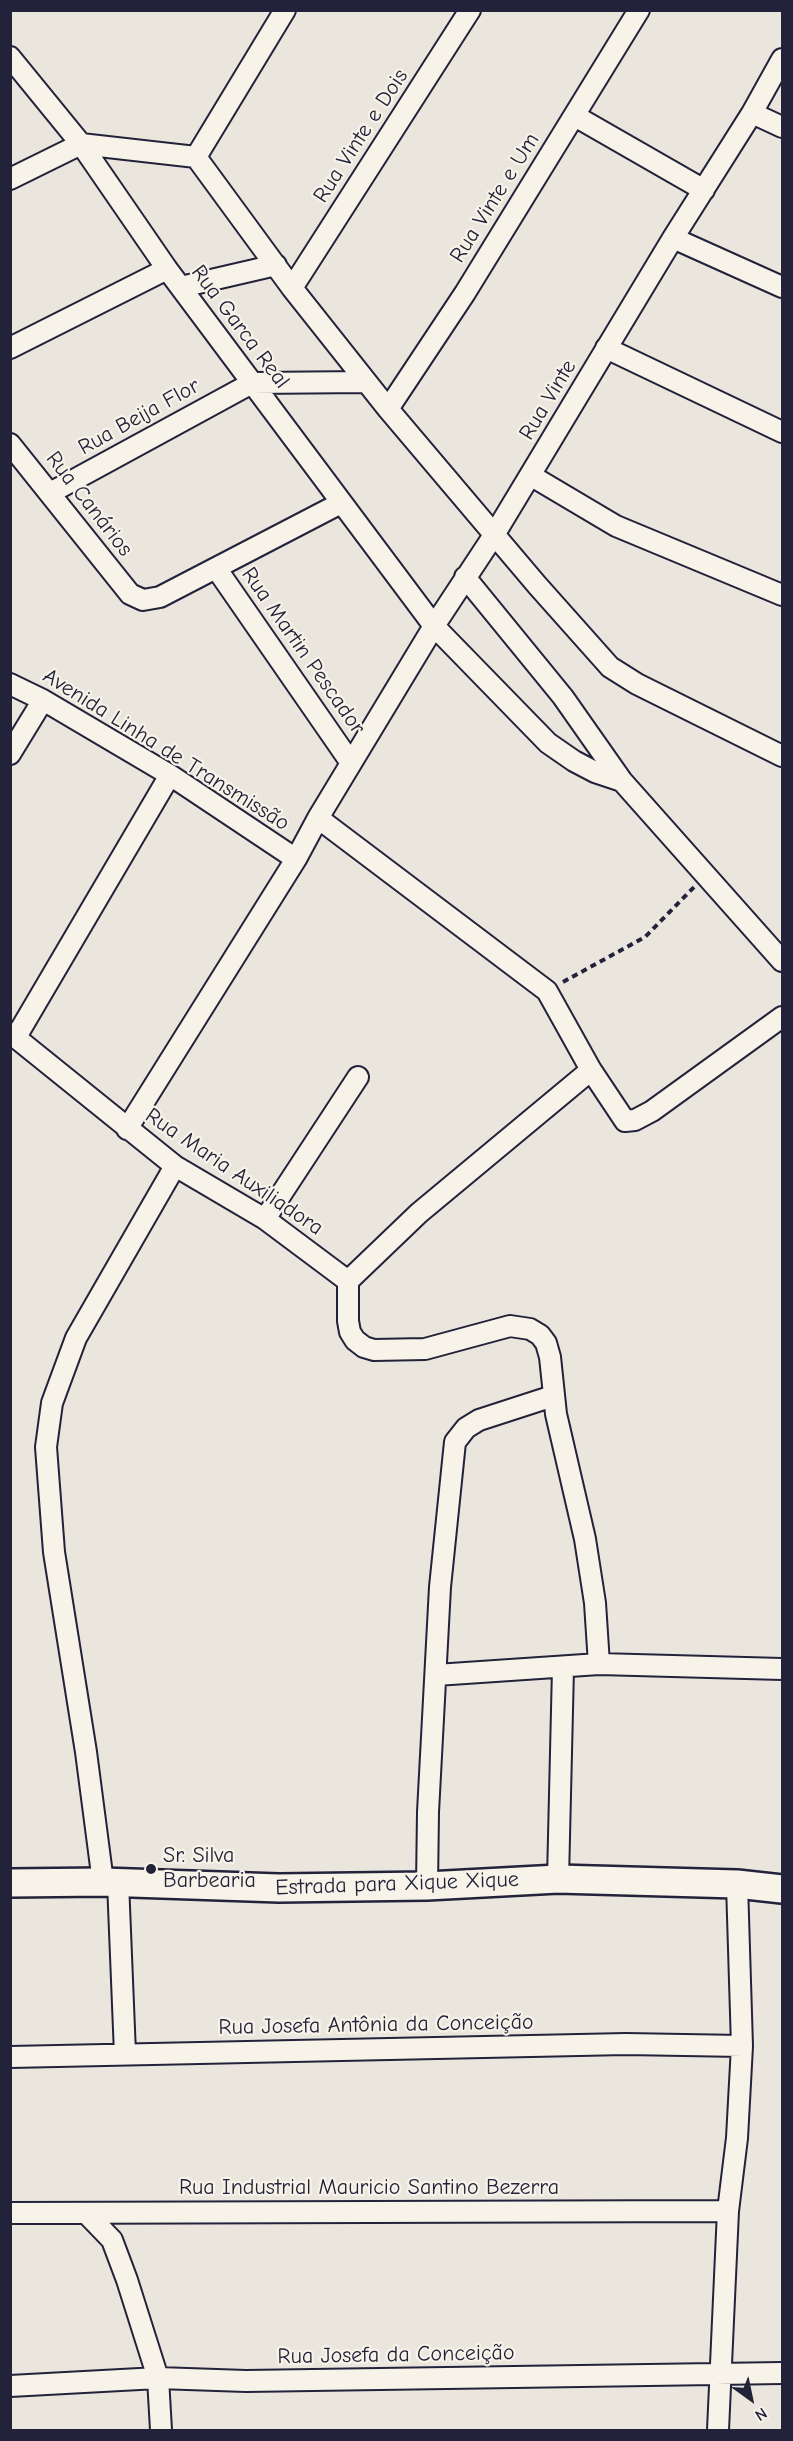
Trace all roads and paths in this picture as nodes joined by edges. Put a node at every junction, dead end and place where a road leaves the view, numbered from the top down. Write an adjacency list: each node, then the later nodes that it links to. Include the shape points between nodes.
1 (285, 10): 10 (street)
2 (470, 10): 18 (street, Rua Vinte e Dois)
3 (639, 10): 7 (street, Rua Vinte e Um)
4 (10, 57): 9 (street, Rua Garca Real)
5 (783, 59): 6 (street, Rua Vinte)
6 (752, 113): 8 (street); 12 (street, Rua Vinte)
7 (575, 116): 12 (street); 23 (street, Rua Vinte e Um)
8 (783, 127)
9 (81, 144): 10 (street); 11 (street); 15 (street, Rua Garca Real)
10 (196, 157): 14 (street)
11 (10, 179)
12 (704, 190): 13 (street, Rua Vinte)
13 (673, 238): 17 (street); 20 (street, Rua Vinte)
14 (276, 265): 16 (street); 18 (street)
15 (167, 269): 16 (street, Rua Garca Real); 19 (street)
16 (181, 287): 22 (street, Rua Garca Real)
17 (783, 287)
18 (292, 288): 21 (street)
19 (10, 348)
20 (606, 348): 24 (street); 26 (street, Rua Vinte)
21 (366, 382): 22 (street); 23 (street)
22 (252, 383): 27 (street, Rua Beija Flor); 28 (street, Rua Garca Real)
23 (388, 409): 29 (street)
24 (783, 432)
25 (10, 444): 27 (street, Rua Canários)
26 (530, 476): 29 (street, Rua Vinte); 32 (street, via 616,526)
27 (50, 493): 30 (street, Rua Canários, via 137,598 151,600)
28 (341, 503): 30 (street); 33 (street, Rua Garca Real)
29 (494, 535): 31 (street, Rua Vinte); 37 (street, via 610,667)
30 (216, 568): 38 (street, Rua Martin Pescador)
31 (465, 577): 33 (street, Rua Vinte); 40 (street, via 563,697)
32 (783, 595)
33 (434, 626): 38 (street, Rua Vinte); 40 (street, Rua Garca Real, via 548,743 595,772)
34 (10, 684): 35 (street, Avenida Linha de Transmissão)
35 (43, 700): 36 (street); 39 (street, Avenida Linha de Transmissão)
36 (10, 754)
37 (783, 756)
38 (351, 762): 41 (street, Rua Vinte)
39 (170, 775): 42 (street, Avenida Linha de Transmissão); 47 (street)
40 (622, 781): 43 (street)
41 (318, 818): 42 (street, Rua Vinte); 45 (street)
42 (296, 859): 50 (street, Rua Vinte)
43 (706, 874): 44 (street); 45 (path, via 645,937)
44 (783, 962)
45 (547, 991): 48 (street)
46 (783, 1017): 48 (street, via 634,1120 625,1121)
47 (13, 1035): 50 (street, Rua Maria Auxiliadora)
48 (591, 1070): 53 (street, via 419,1213)
49 (358, 1077): 52 (street)
50 (127, 1129): 51 (street, Rua Maria Auxiliadora)
51 (175, 1166): 52 (street, Rua Maria Auxiliadora); 60 (street, via 76,1338 52,1403 46,1447 54,1552)
52 (265, 1220): 53 (street, Rua Maria Auxiliadora)
53 (348, 1281): 54 (street, via 348,1321 355,1340 364,1347 411,1350 510,1326 530,1329 540,1335 548,1350)
54 (553, 1396): 55 (street, via 585,1539); 58 (street, via 479,1420 465,1428 455,1442 440,1587)
55 (599, 1664): 56 (street); 57 (street)
56 (562, 1668): 58 (street); 59 (street)
57 (783, 1669)
58 (436, 1675): 63 (street)
59 (558, 1879): 62 (street, Estrada para Xique Xique); 63 (street, Estrada para Xique Xique)
60 (110, 1882): 61 (street, Estrada para Xique Xique); 63 (street, Estrada para Xique Xique, via 279,1888); 66 (street)
61 (10, 1883)
62 (737, 1884): 64 (street, Estrada para Xique Xique); 65 (street)
63 (427, 1886)
64 (783, 1889)
65 (741, 2046): 66 (street, Rua Josefa Antônia da Conceição); 68 (street, via 737,2138)
66 (126, 2054): 67 (street, Rua Josefa Antônia da Conceição)
67 (10, 2057)
68 (728, 2211): 70 (street, Rua Industrial Mauricio Santino Bezerra); 72 (street)
69 (10, 2213): 70 (street, Rua Industrial Mauricio Santino Bezerra)
70 (86, 2213): 73 (street, via 104,2230 117,2252)
71 (783, 2373): 72 (street, Rua Josefa da Conceição)
72 (719, 2375): 73 (street, Rua Josefa da Conceição, via 246,2381); 76 (street)
73 (158, 2378): 74 (street, Rua Josefa da Conceição); 75 (street)
74 (10, 2386)
75 (161, 2430)
76 (718, 2430)

